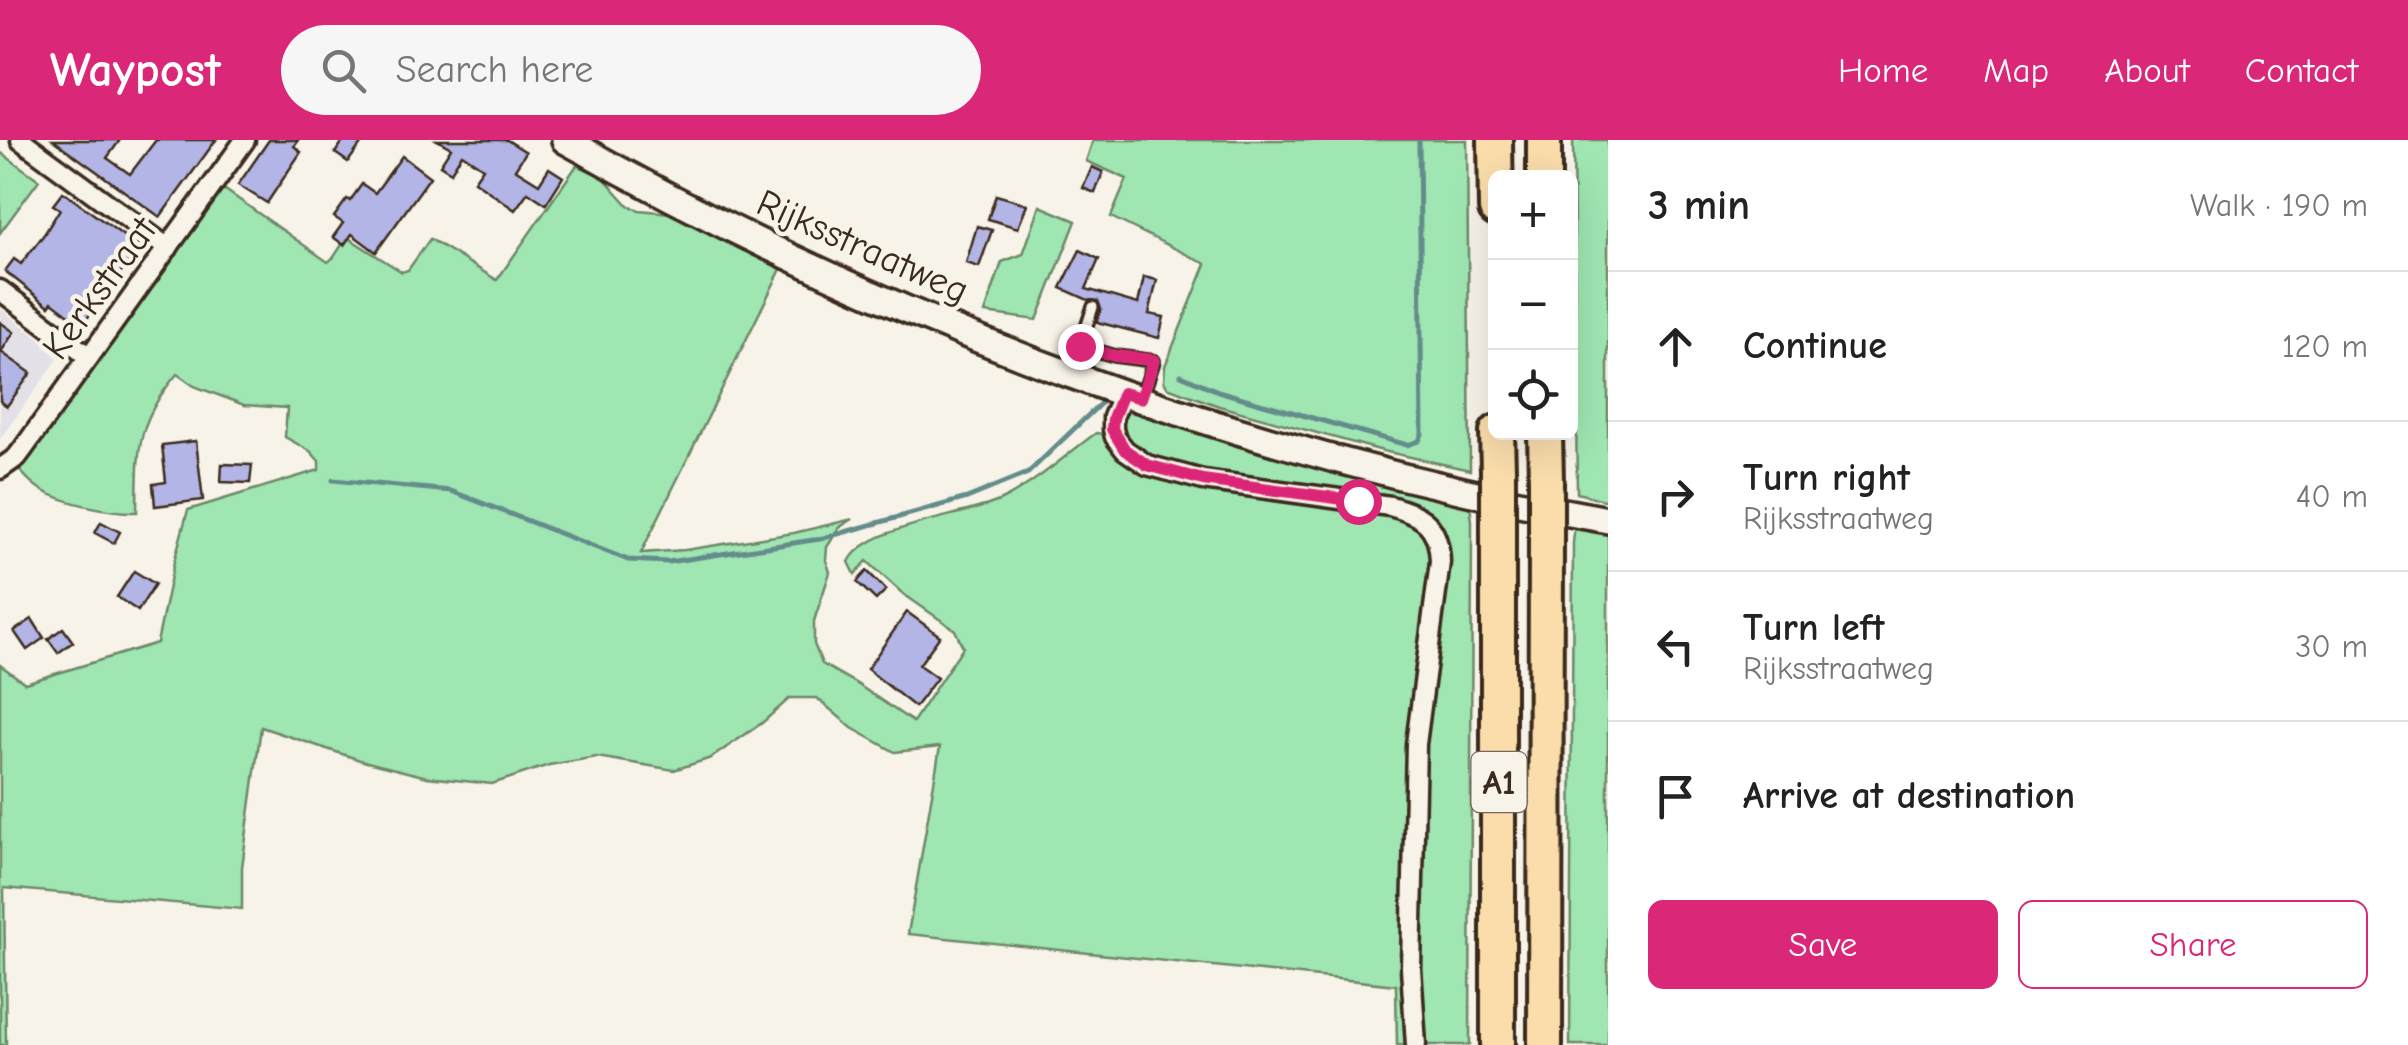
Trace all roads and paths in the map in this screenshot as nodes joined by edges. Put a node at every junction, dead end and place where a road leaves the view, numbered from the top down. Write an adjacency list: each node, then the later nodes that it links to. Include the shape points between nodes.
1 (21, 140): 8 (street)
2 (245, 140): 8 (street, Kerkstraat)
3 (565, 140): 12 (main road, Rijksstraatweg, via 828,275)
4 (1495, 140): 6 (highway)
5 (1544, 140): 7 (highway)
6 (1495, 170)
7 (1544, 170)
8 (168, 248): 11 (street, Kerkstraat)
9 (0, 290): 11 (street)
10 (1093, 308): 12 (lane, via 1080,346 1154,360)
11 (89, 358): 15 (street, Kerkstraat, via 17,458)
12 (1132, 395): 16 (main road, Rijksstraatweg, via 1371,468); 17 (street, via 1112,429 1125,450 1147,465 1203,480 1390,506 1419,516 1438,540 1415,784)
13 (1497, 440): 18 (highway, A1, bridge)
14 (1545, 440): 19 (highway, A1, bridge)
15 (0, 469)
16 (1608, 520)
17 (1416, 1045)
18 (1498, 1045)
19 (1544, 1045)

